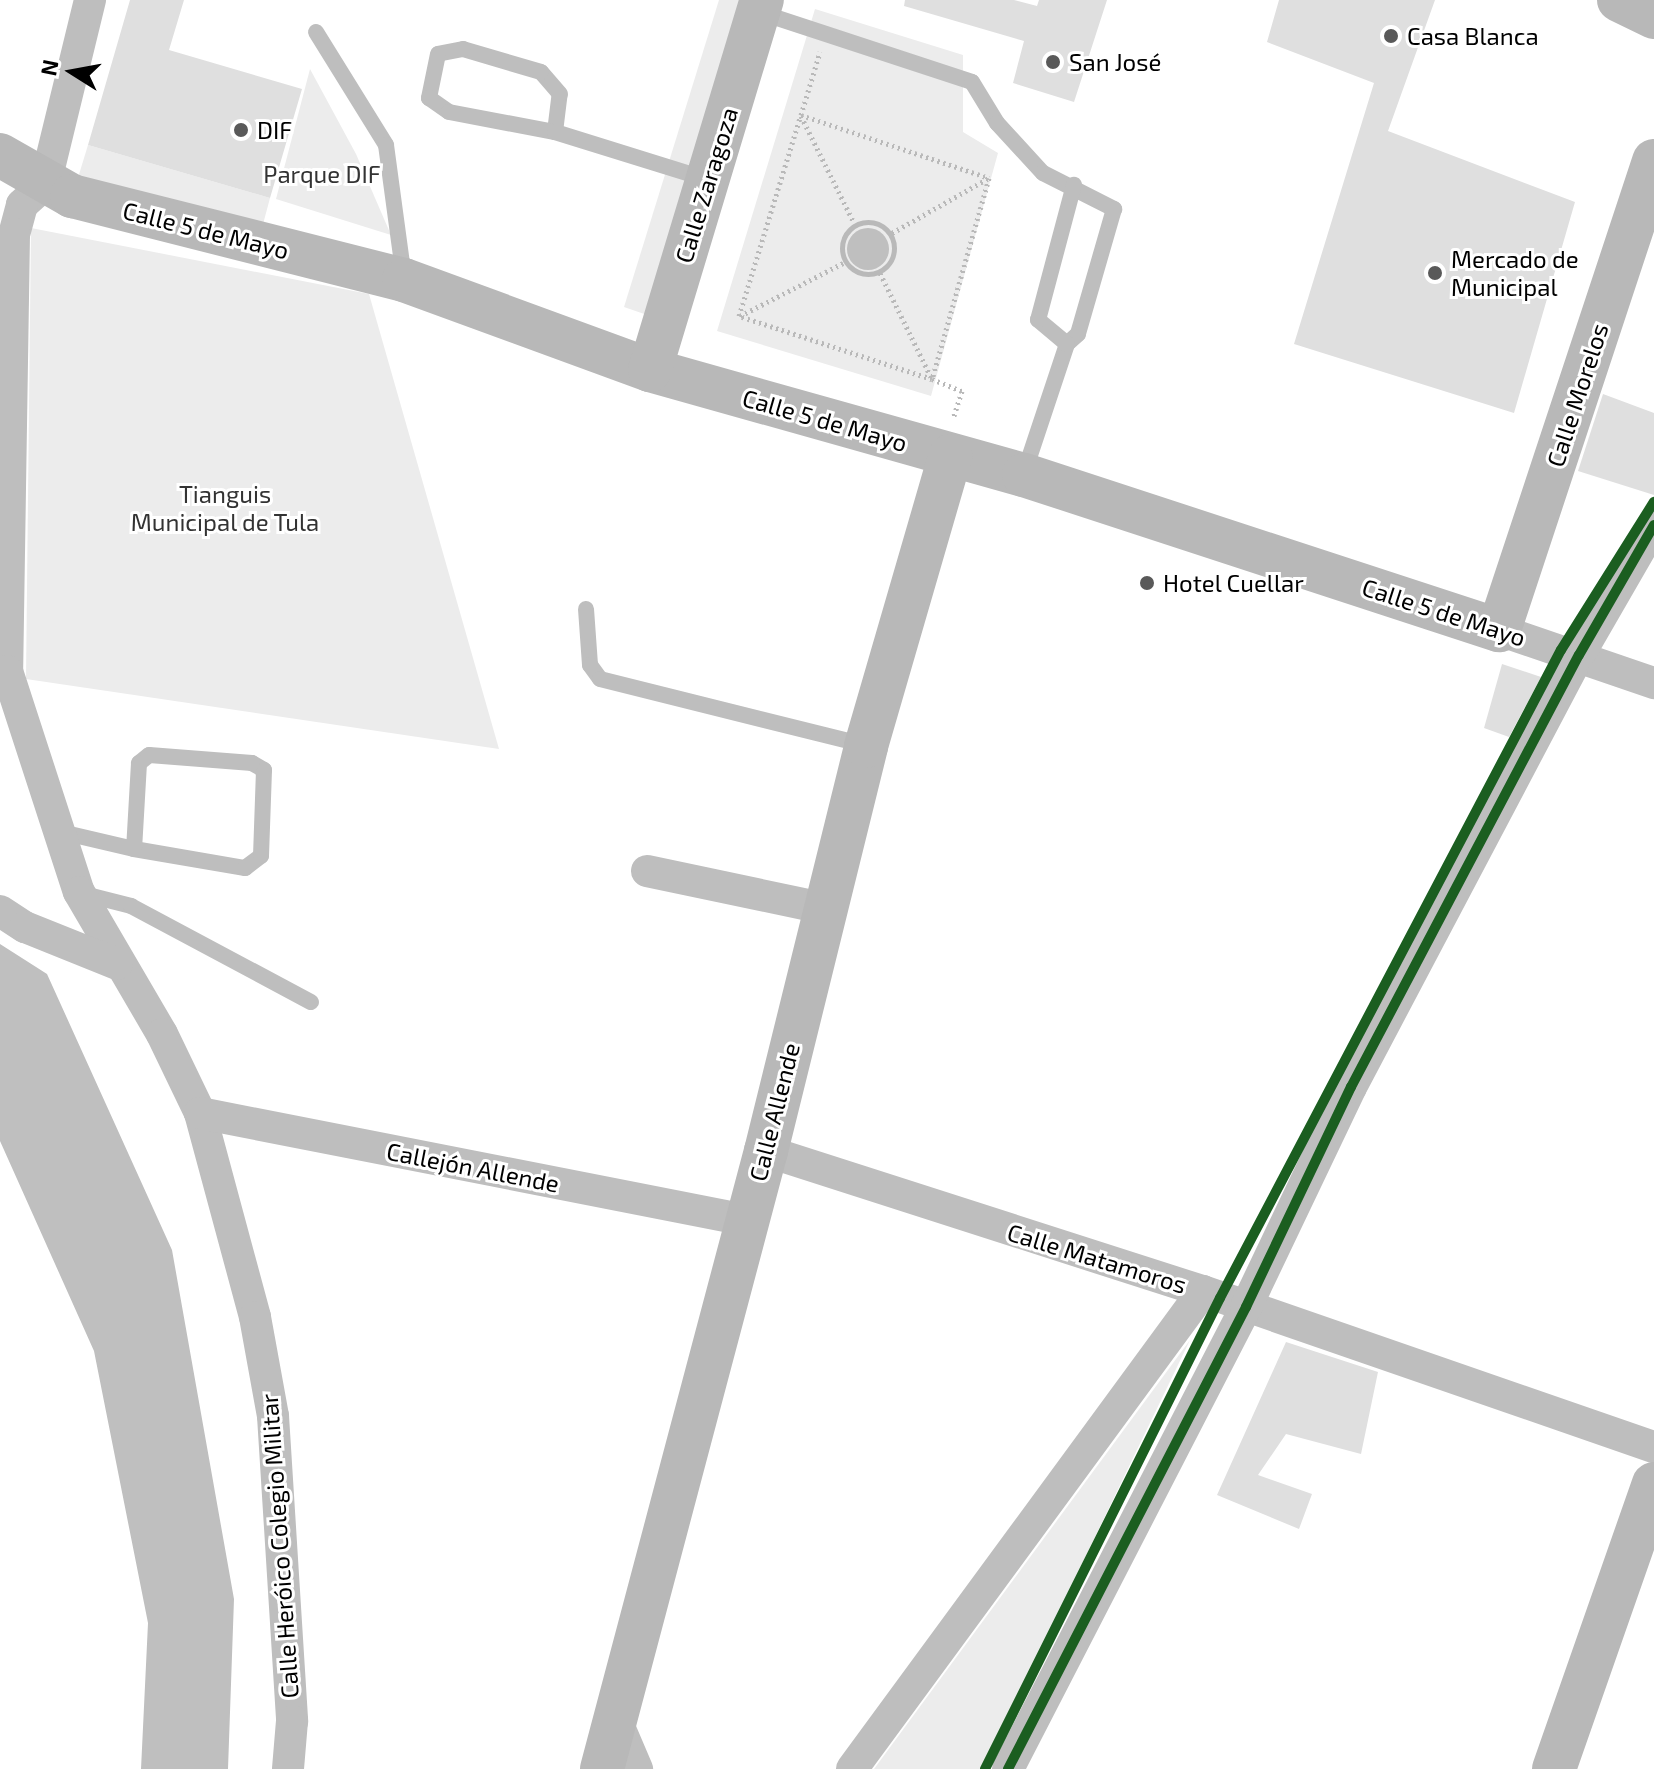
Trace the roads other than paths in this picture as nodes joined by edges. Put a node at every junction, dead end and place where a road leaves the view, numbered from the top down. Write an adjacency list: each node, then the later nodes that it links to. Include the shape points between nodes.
1 (90, 0): 10 (street, Calle Heróico Colegio Militar)
2 (1619, 0): 4 (main road)
3 (760, 6): 9 (main road, Calle Zaragoza); 11 (lane, via 972,82 997,123 1043,173)
4 (1654, 17)
5 (316, 32): 12 (lane, via 386,145)
6 (555, 132): 6 (lane, via 449,112 429,98 438,54 463,49 541,72 560,94); 9 (lane)
7 (0, 155): 10 (main road, Calle 5 de Mayo)
8 (1654, 161): 21 (main road, Calle Morelos)
9 (707, 180): 14 (main road, Calle Zaragoza)
10 (45, 184): 12 (main road, Calle 5 de Mayo, via 72,196); 15 (street, Calle Heróico Colegio Militar, via 22,205 14,234)
11 (1074, 185): 13 (lane, via 1038,320); 13 (lane, via 1114,209 1078,334)
12 (404, 280): 14 (main road, Calle 5 de Mayo)
13 (1067, 344): 17 (lane)
14 (650, 370): 16 (main road, Calle 5 de Mayo)
15 (4, 416): 18 (street, Calle Heróico Colegio Militar)
16 (950, 456): 17 (main road, Calle 5 de Mayo); 25 (main road, Calle Allende)
17 (1024, 475): 21 (main road, Calle 5 de Mayo)
18 (3, 525): 22 (street, Calle Heróico Colegio Militar)
19 (1654, 525): 23 (street)
20 (586, 609): 25 (lane, via 590,665 600,679)
21 (1499, 630): 23 (street, Calle 5 de Mayo)
22 (3, 652): 26 (street, Calle Heróico Colegio Militar)
23 (1579, 655): 24 (street, Calle 5 de Mayo); 38 (street, via 1351,1087)
24 (1654, 683)
25 (866, 746): 30 (main road, Calle Allende)
26 (55, 830): 27 (lane); 29 (street, Calle Heróico Colegio Militar)
27 (134, 849): 27 (lane, via 245,868 261,856 264,770 252,763 149,755 139,763)
28 (647, 871): 30 (street)
29 (79, 892): 32 (street, Calle Heróico Colegio Militar); 33 (lane, via 131,906)
30 (823, 908): 35 (main road, Calle Allende)
31 (0, 911): 32 (street, via 25,927)
32 (117, 964): 34 (street, Calle Heróico Colegio Militar, via 162,1034)
33 (311, 1002)
34 (200, 1113): 36 (street, Callejón Allende); 42 (street, Calle Heróico Colegio Militar, via 255,1317 273,1416 292,1721)
35 (766, 1151): 36 (main road, Calle Allende); 37 (street, Calle Matamoros)
36 (746, 1220): 41 (main road, Calle Allende)
37 (1203, 1291): 38 (street, Calle Matamoros); 45 (street)
38 (1246, 1307): 39 (street, Calle Matamoros); 46 (street)
39 (1654, 1447)
40 (1654, 1484): 47 (main road)
41 (614, 1715): 43 (main road, Calle Allende); 44 (street)
42 (288, 1769)
43 (602, 1769)
44 (637, 1769)
45 (852, 1769)
46 (1008, 1769)
47 (1554, 1769)

